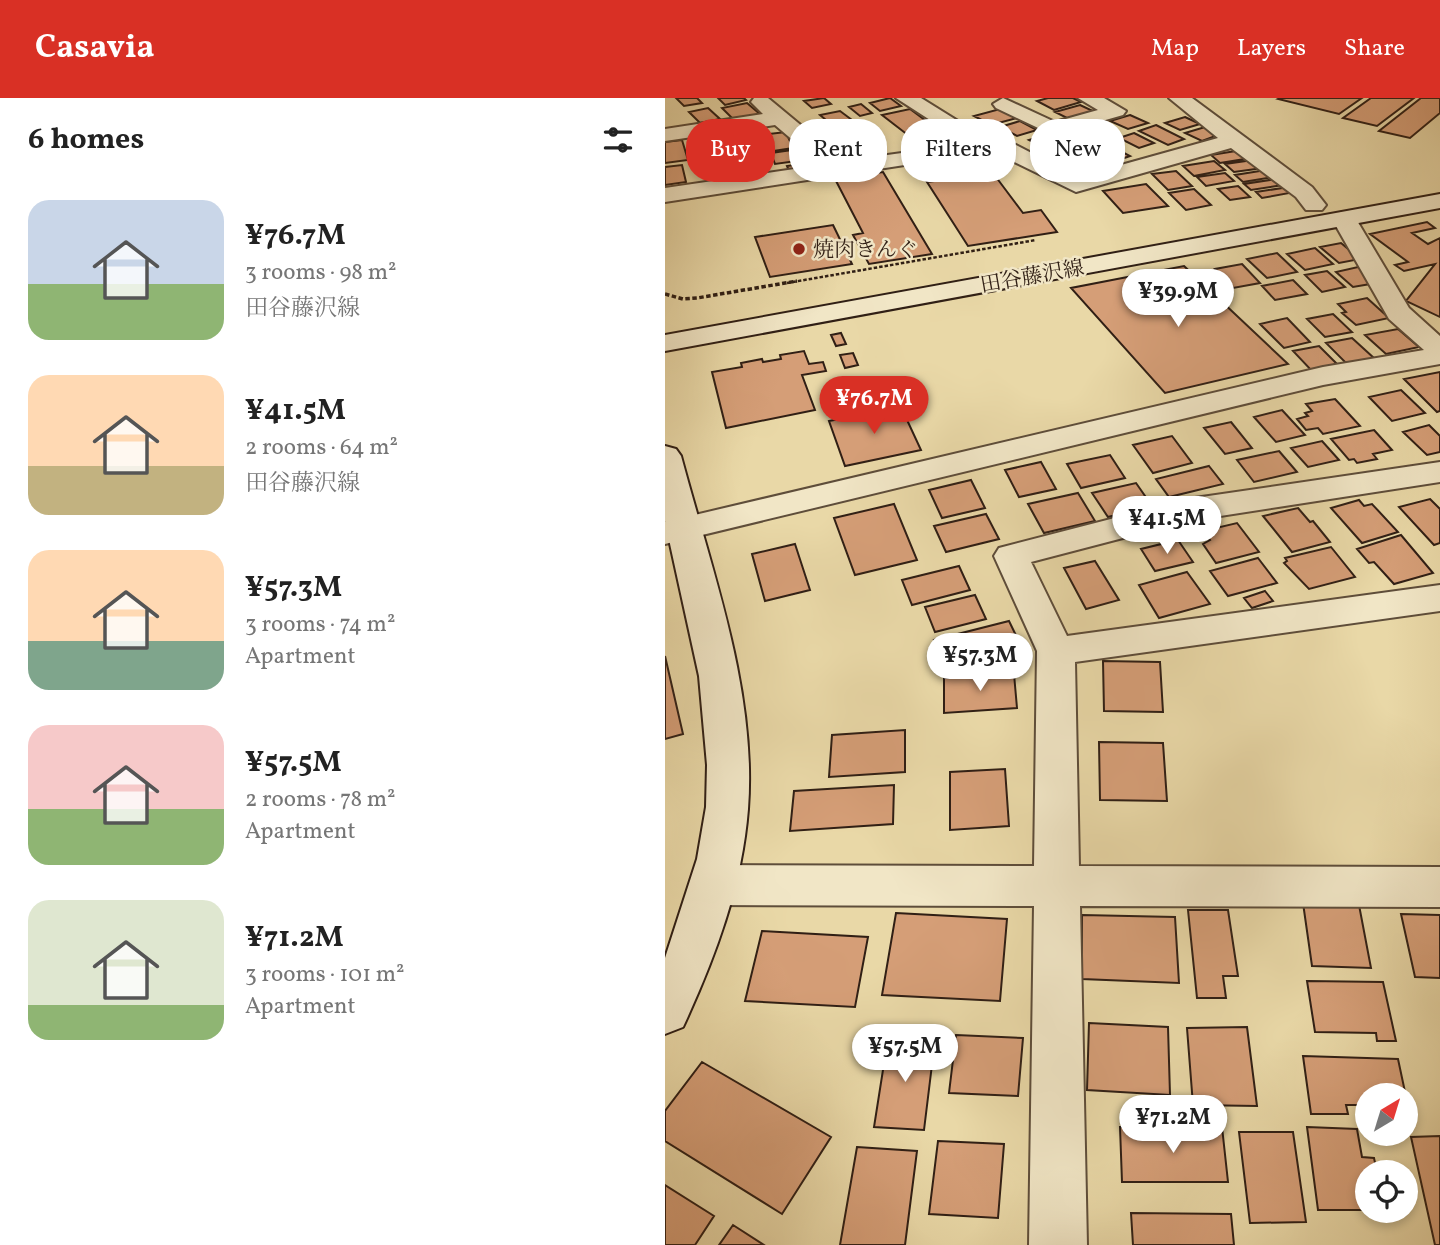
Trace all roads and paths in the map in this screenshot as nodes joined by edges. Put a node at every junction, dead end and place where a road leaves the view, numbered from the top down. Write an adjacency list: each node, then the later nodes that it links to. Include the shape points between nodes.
1 (757, 98): 8 (street)
2 (906, 98): 7 (street)
3 (1088, 98): 5 (street, via 1116,111 1053,129)
4 (1179, 98): 12 (street)
5 (1005, 103)
6 (962, 109): 7 (street)
7 (934, 113): 9 (street)
8 (780, 118): 10 (street); 11 (street)
9 (943, 119)
10 (789, 126)
11 (666, 134)
12 (1234, 140): 13 (street, via 1076,185); 18 (street, via 1304,192)
13 (1016, 154)
14 (789, 177): 16 (street)
15 (1440, 183): 18 (street, 田谷藤沢線)
16 (665, 195)
17 (1440, 201): 19 (street, 田谷藤沢線)
18 (1314, 205): 20 (street, 田谷藤沢線)
19 (1343, 219): 21 (street, 田谷藤沢線); 22 (street, via 1398,313)
20 (746, 304)
21 (665, 343)
22 (1440, 350)
23 (1440, 356): 26 (street, via 1323,376)
24 (665, 456): 26 (street)
25 (1440, 472): 28 (street, via 1188,510 1011,556)
26 (674, 531): 29 (street, via 714,661 725,734 727,806)
27 (1440, 598): 28 (street)
28 (1056, 651): 30 (street)
29 (713, 885): 30 (street); 32 (street, via 679,984)
30 (1058, 885): 31 (street); 33 (street)
31 (1440, 887)
32 (665, 1010)
33 (1058, 1245)

